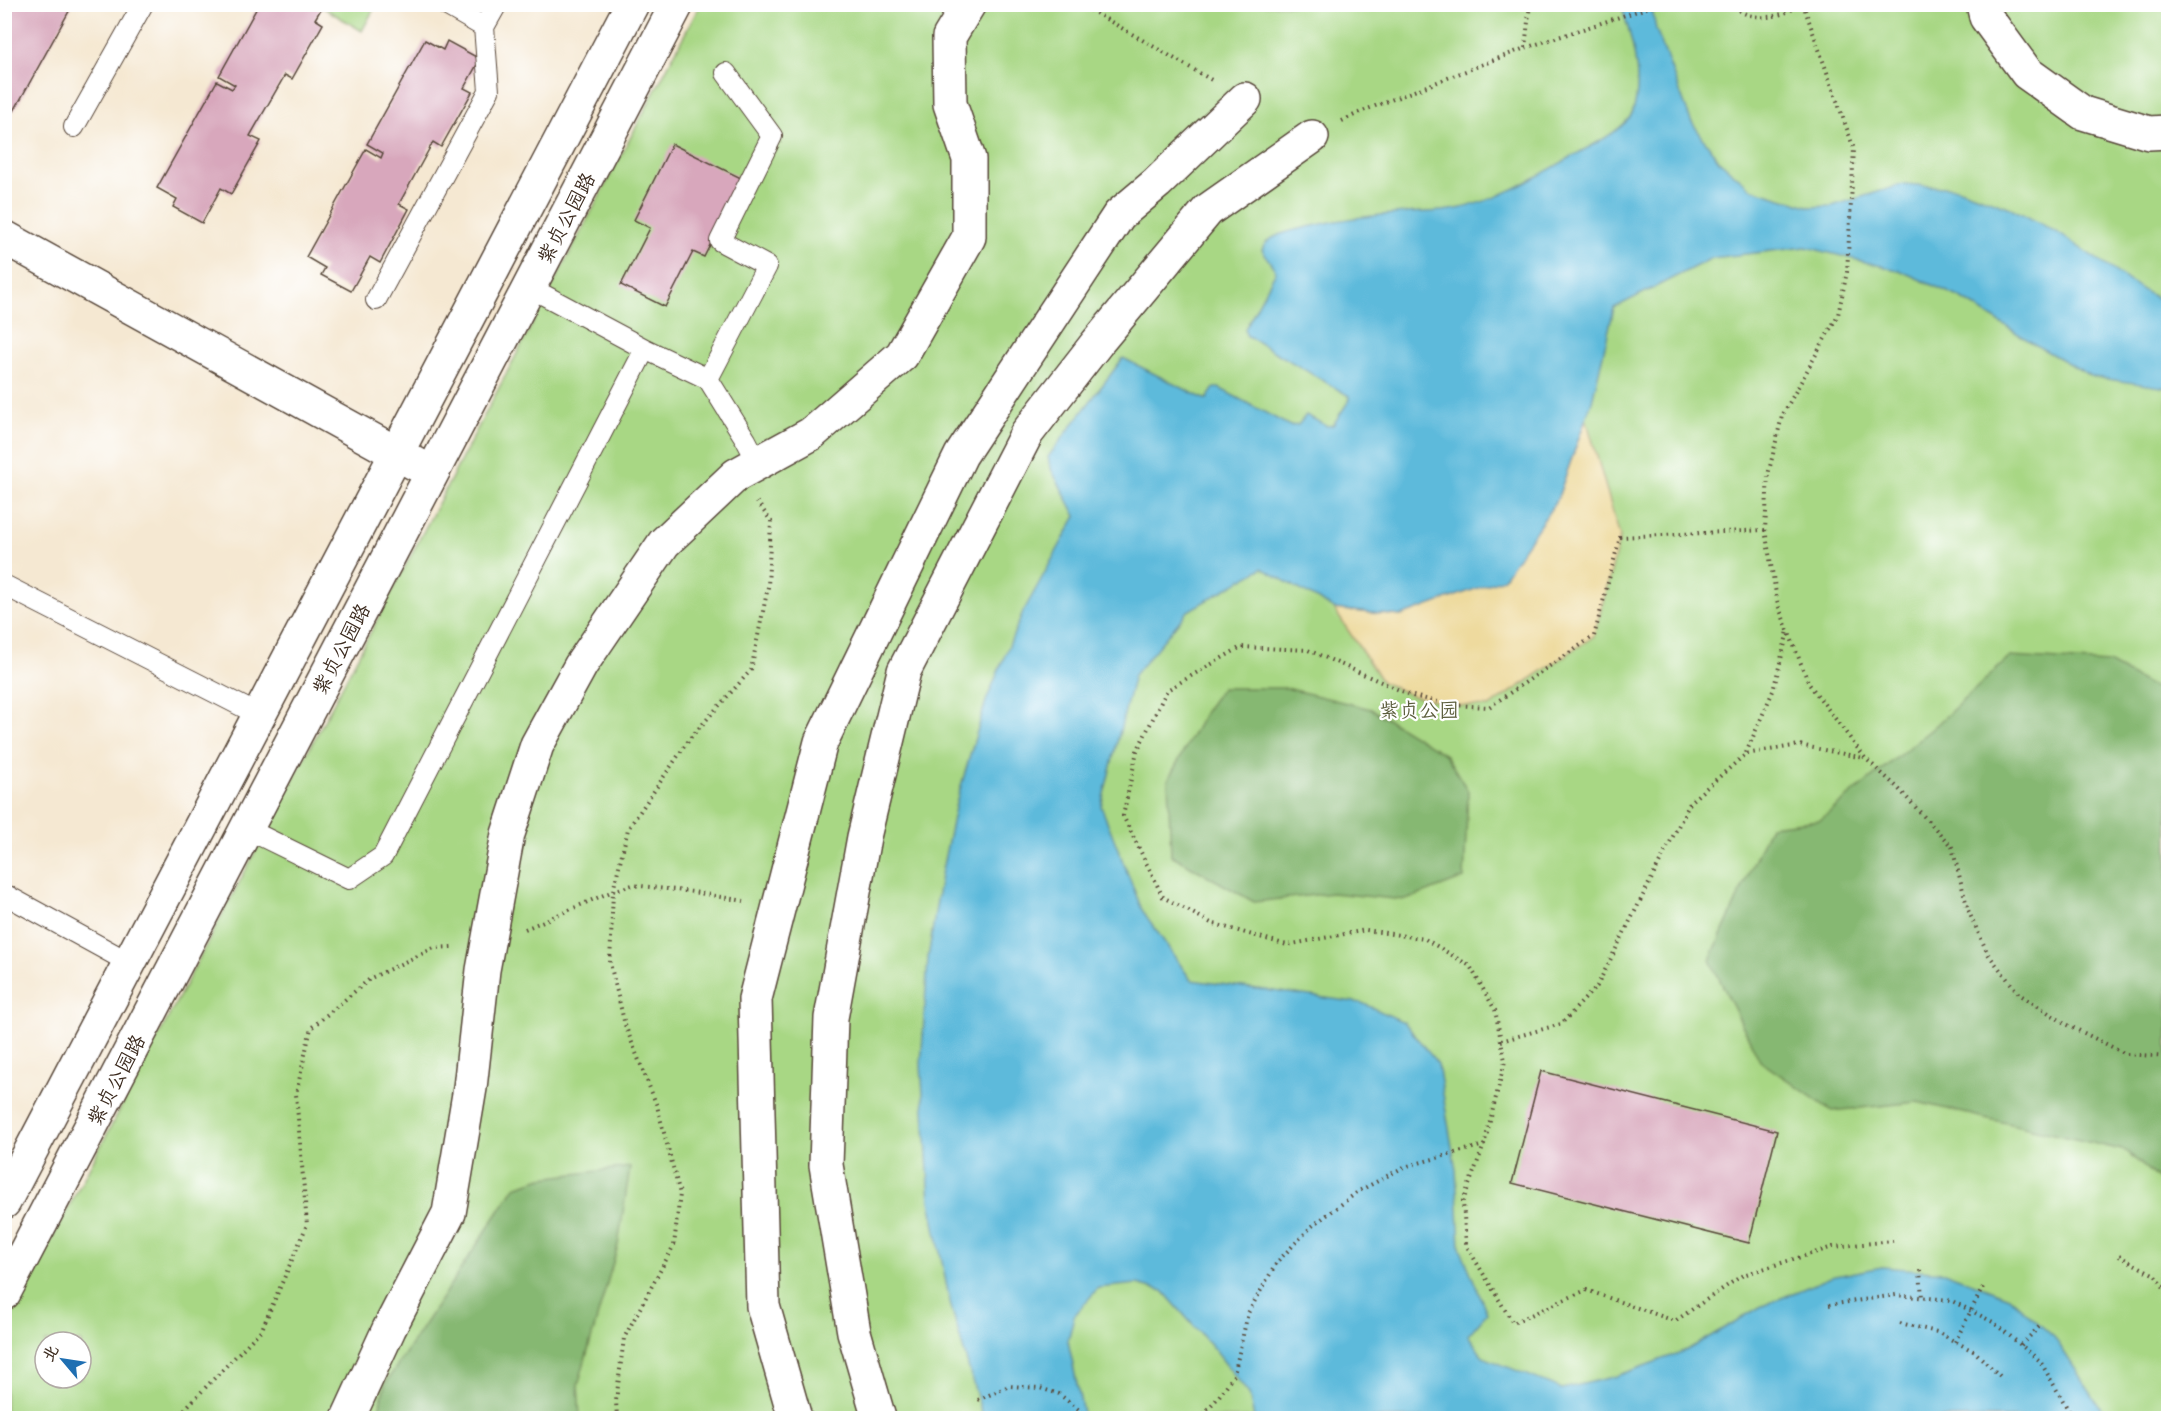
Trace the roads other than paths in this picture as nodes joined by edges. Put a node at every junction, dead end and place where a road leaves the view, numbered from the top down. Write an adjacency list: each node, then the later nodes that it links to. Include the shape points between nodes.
1 (142, 4): 11 (lane)
2 (444, 4): 8 (lane)
3 (497, 4): 8 (lane)
4 (632, 4): 19 (street, 紫贞公园路)
5 (677, 4): 15 (street, 紫贞公园路)
6 (969, 4): 20 (street, via 949,37 950,104 969,159 969,237 902,355 811,434)
7 (1983, 4): 12 (street, via 1986,17 2027,73 2083,113 2150,133)
8 (484, 27): 16 (lane, via 489,91)
9 (726, 73): 18 (lane, via 772,136 720,241 767,266)
10 (1245, 99): 30 (street, via 1119,215 961,455 821,742 755,999 763,1306)
11 (74, 127)
12 (2169, 132)
13 (1312, 137): 31 (street, via 1208,210 1027,433 904,670 864,837 831,1018 826,1165 854,1332)
14 (4, 237): 19 (street)
15 (529, 287): 17 (lane); 21 (street, 紫贞公园路)
16 (376, 300)
17 (645, 349): 18 (lane); 24 (lane, via 383,856 349,879)
18 (708, 379): 20 (lane, via 747,440)
19 (397, 453): 21 (street); 23 (street, 紫贞公园路)
20 (747, 469): 29 (street, via 664,543 581,665 537,745 508,834 483,970 470,1088 449,1213 388,1329)
21 (433, 473): 24 (street, 紫贞公园路)
22 (4, 585): 23 (lane)
23 (259, 715): 26 (street, 紫贞公园路)
24 (247, 829): 28 (street, 紫贞公园路)
25 (4, 894): 26 (lane)
26 (130, 963): 27 (street, 紫贞公园路)
27 (8, 1186)
28 (4, 1293)
29 (348, 1419)
30 (795, 1419)
31 (879, 1419)

